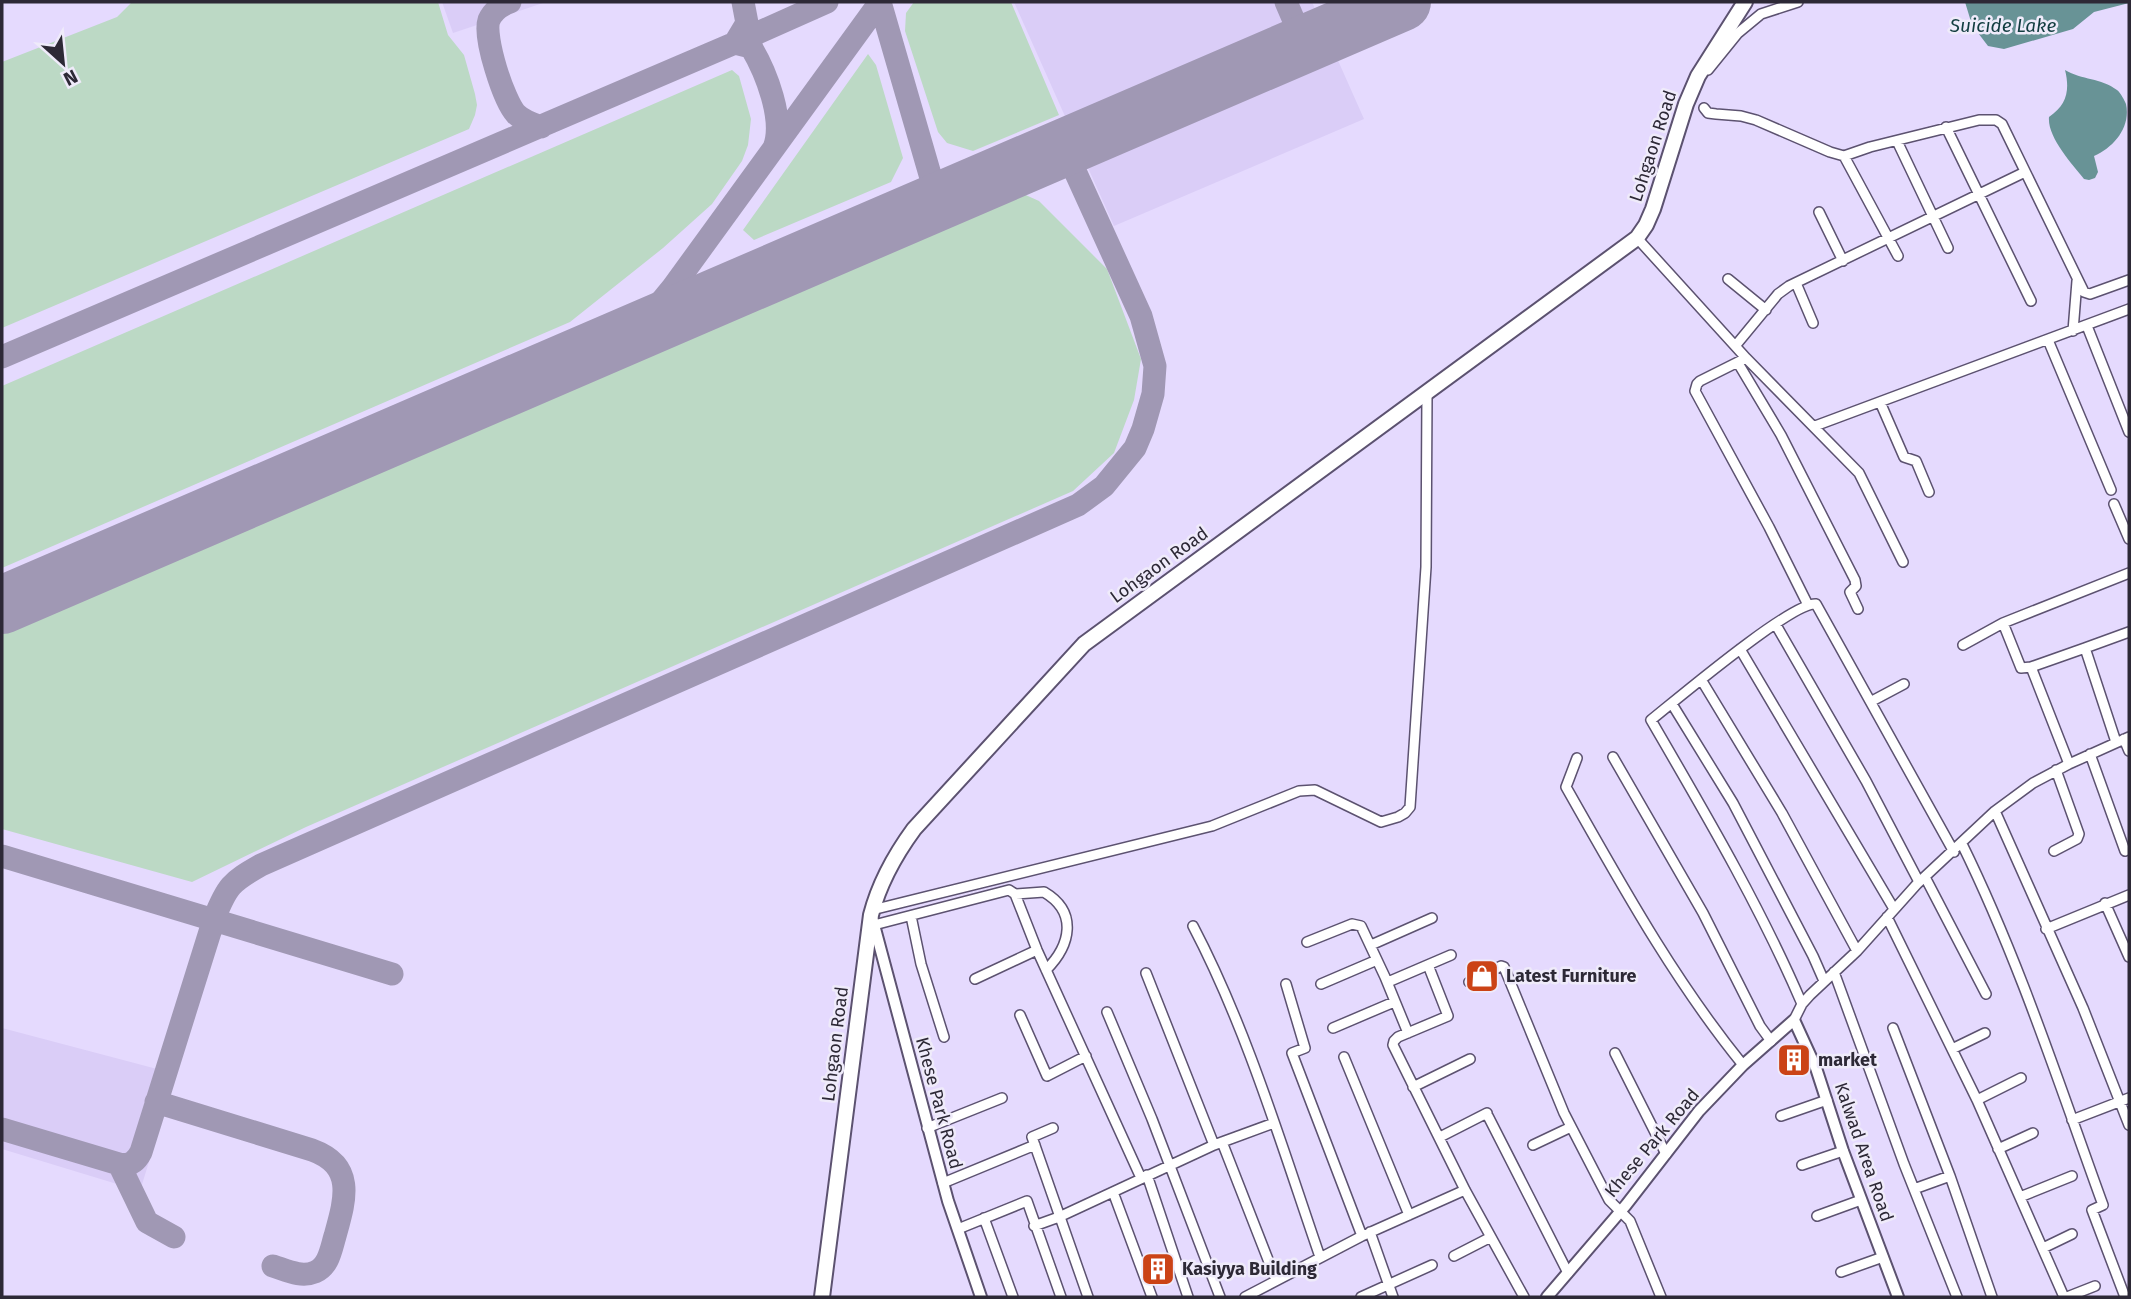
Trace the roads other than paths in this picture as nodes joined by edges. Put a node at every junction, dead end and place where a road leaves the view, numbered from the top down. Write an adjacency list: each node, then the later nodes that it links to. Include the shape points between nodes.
1 (1745, 2): 3 (main road, Lohgaon Road)
2 (1798, 2): 3 (street, via 1761,14)
3 (1698, 76): 12 (main road, Lohgaon Road, via 1653,209)
4 (1704, 108): 7 (street, via 1708,113 1756,120)
5 (1946, 127): 6 (street); 8 (street, via 1996,120); 9 (street)
6 (1897, 141): 7 (street); 11 (street)
7 (1844, 156): 13 (street)
8 (2025, 172): 9 (street); 19 (street)
9 (1980, 194): 11 (street); 21 (street)
10 (1819, 212): 16 (street)
11 (1934, 217): 13 (street); 14 (street)
12 (1637, 238): 28 (street); 30 (main road, Lohgaon Road)
13 (1889, 239): 15 (street); 16 (street)
14 (1948, 248)
15 (1898, 256)
16 (1843, 261): 20 (street)
17 (1728, 279): 22 (street)
18 (2129, 280): 19 (street, via 2087,295)
19 (2077, 281): 26 (street)
20 (1796, 283): 22 (street, via 1778,294); 24 (street)
21 (2031, 301)
22 (1766, 310): 28 (street)
23 (2128, 312): 25 (street)
24 (1813, 323)
25 (2087, 326): 26 (street); 33 (street)
26 (2073, 331): 27 (street)
27 (2048, 340): 31 (street); 34 (street)
28 (1735, 345): 29 (street)
29 (1742, 360): 32 (street); 40 (street, via 1700,381 1695,391); 41 (street, via 1855,580 1850,592)
30 (1427, 394): 71 (main road, Lohgaon Road, via 1084,644 914,829 886,874); 71 (street, via 1426,567 1415,751 1410,807 1405,813 1381,821 1315,790 1299,790 1212,826)
31 (1880, 402): 32 (street); 35 (street, via 1904,457 1916,461)
32 (1815, 426): 38 (street, via 1859,473)
33 (2129, 432)
34 (2111, 490)
35 (1929, 492)
36 (2114, 504): 37 (street)
37 (2129, 538)
38 (1903, 562)
39 (2129, 573): 42 (street)
40 (1808, 605): 43 (street); 51 (street, via 1820,608)
41 (1858, 609)
42 (2003, 623): 45 (street); 48 (street, via 2021,668)
43 (1776, 625): 47 (street); 65 (street)
44 (2129, 632): 46 (street)
45 (1963, 645)
46 (2085, 648): 48 (street); 53 (street)
47 (1740, 649): 49 (street); 69 (street)
48 (2031, 667): 58 (street)
49 (1702, 681): 52 (street); 78 (street, via 1782,813)
50 (1904, 684): 51 (street)
51 (1872, 701): 64 (street)
52 (1672, 704): 87 (street, via 1734,803); 94 (street, via 1651,720 1740,875)
53 (2123, 739): 54 (street); 55 (street)
54 (2129, 751)
55 (2090, 754): 58 (street); 62 (street)
56 (1613, 757): 103 (street)
57 (1577, 758): 109 (street, via 1566,787 1670,964)
58 (2069, 764): 59 (street)
59 (2056, 770): 60 (street); 63 (street, via 2079,834)
60 (1995, 811): 61 (street); 74 (street)
61 (1962, 844): 64 (street); 117 (street, via 2054,1065)
62 (2125, 850)
63 (2054, 851)
64 (1954, 852): 65 (street)
65 (1922, 879): 69 (street); 92 (street)
66 (1015, 894): 70 (street, via 1009,890); 77 (street); 83 (street, via 1044,892 1067,915 1060,956)
67 (2129, 895): 68 (street)
68 (2105, 903): 74 (street); 80 (street)
69 (1890, 913): 78 (street); 104 (street)
70 (911, 916): 71 (street); 102 (street)
71 (872, 917): 121 (street, Khese Park Road); 163 (main road, Lohgaon Road)
72 (1432, 918): 76 (street)
73 (1193, 926): 118 (street, via 1216,970)
74 (2046, 929): 115 (street)
75 (1307, 942): 76 (street, via 1356,924)
76 (1371, 945): 81 (street)
77 (1037, 950): 83 (street); 86 (street)
78 (1857, 951): 84 (street)
79 (1451, 955): 82 (street)
80 (2129, 957)
81 (1377, 960): 88 (street); 91 (street)
82 (1428, 965): 88 (street); 101 (street, via 1448,1016)
83 (1046, 970): 106 (street)
84 (1834, 972): 87 (street); 137 (street)
85 (1146, 973): 125 (street)
86 (975, 979)
87 (1824, 981): 94 (street)
88 (1388, 982): 93 (street)
89 (1469, 982): 120 (street, via 1504,967)
90 (1286, 984): 149 (street, via 1305,1048 1292,1053)
91 (1321, 984)
92 (1986, 994)
93 (1394, 1002): 98 (street); 101 (street)
94 (1802, 1004): 97 (street)
95 (1107, 1012): 132 (street)
96 (1020, 1015): 106 (street, via 1047,1076)
97 (1794, 1020): 103 (street, Khese Park Road); 113 (street, Kalwad Area Road)
98 (1333, 1028)
99 (1893, 1028): 133 (street)
100 (1985, 1032): 104 (street)
101 (1408, 1033): 111 (street, via 1393,1045)
102 (944, 1037)
103 (1771, 1041): 109 (street, Khese Park Road)
104 (1952, 1049): 114 (street)
105 (1615, 1053): 130 (street)
106 (1086, 1056): 135 (street)
107 (1344, 1057): 143 (street)
108 (1471, 1059): 111 (street)
109 (1743, 1065): 130 (street, Khese Park Road)
110 (2021, 1078): 114 (street)
111 (1413, 1087): 124 (street)
112 (1002, 1098): 121 (street)
113 (1826, 1100): 116 (street); 129 (street, Kalwad Area Road)
114 (1977, 1100): 128 (street)
115 (2125, 1100): 117 (street); 119 (street)
116 (1781, 1115)
117 (2072, 1120): 180 (street, via 2103,1205 2092,1210)
118 (1274, 1123): 125 (street); 154 (street)
119 (2129, 1125)
120 (1571, 1127): 127 (street); 142 (street, via 1609,1200)
121 (928, 1128): 136 (street, Khese Park Road)
122 (1053, 1129): 126 (street, via 1032,1137)
123 (2033, 1133): 128 (street)
124 (1440, 1137): 138 (street); 158 (street, via 1488,1115)
125 (1218, 1143): 132 (street); 159 (street)
126 (1035, 1145): 136 (street); 145 (street)
127 (1533, 1145)
128 (1998, 1149): 140 (street)
129 (1843, 1152): 131 (street); 141 (street, Kalwad Area Road)
130 (1666, 1154): 142 (street, Khese Park Road)
131 (1802, 1165)
132 (1169, 1166): 135 (street); 170 (street)
133 (1950, 1176): 137 (street); 178 (street)
134 (2072, 1176): 140 (street)
135 (1144, 1177): 139 (street); 169 (street)
136 (943, 1182): 148 (street, Khese Park Road)
137 (1914, 1189): 177 (street)
138 (1465, 1190): 143 (street); 151 (street)
139 (1113, 1192): 145 (street); 168 (street)
140 (2020, 1197): 152 (street)
141 (1861, 1200): 144 (street); 155 (street, Kalwad Area Road)
142 (1619, 1210): 158 (street, Khese Park Road); 175 (street, via 1630,1221)
143 (1409, 1215): 149 (street)
144 (1817, 1216)
145 (1059, 1217): 147 (street); 167 (street)
146 (984, 1218): 147 (street, via 1027,1201); 148 (street); 165 (street)
147 (1034, 1226): 166 (street)
148 (958, 1229): 164 (street, Khese Park Road)
149 (1366, 1234): 154 (street); 160 (street)
150 (2072, 1234): 152 (street)
151 (1491, 1237): 153 (street); 162 (street)
152 (2043, 1248): 179 (street)
153 (1454, 1256)
154 (1321, 1257): 159 (street)
155 (1883, 1257): 157 (street); 176 (street, Kalwad Area Road)
156 (1432, 1265): 160 (street)
157 (1841, 1272)
158 (1568, 1273): 174 (street, Khese Park Road)
159 (1276, 1280): 171 (street)
160 (1388, 1284): 172 (street); 173 (street)
161 (2095, 1286): 179 (street)
162 (1520, 1296)
163 (822, 1297)
164 (981, 1297)
165 (1013, 1297)
166 (1061, 1297)
167 (1088, 1297)
168 (1152, 1297)
169 (1188, 1297)
170 (1220, 1297)
171 (1245, 1297)
172 (1361, 1297)
173 (1393, 1297)
174 (1548, 1297)
175 (1661, 1297)
176 (1898, 1297)
177 (1957, 1297)
178 (1992, 1297)
179 (2065, 1297)
180 (2125, 1297)

